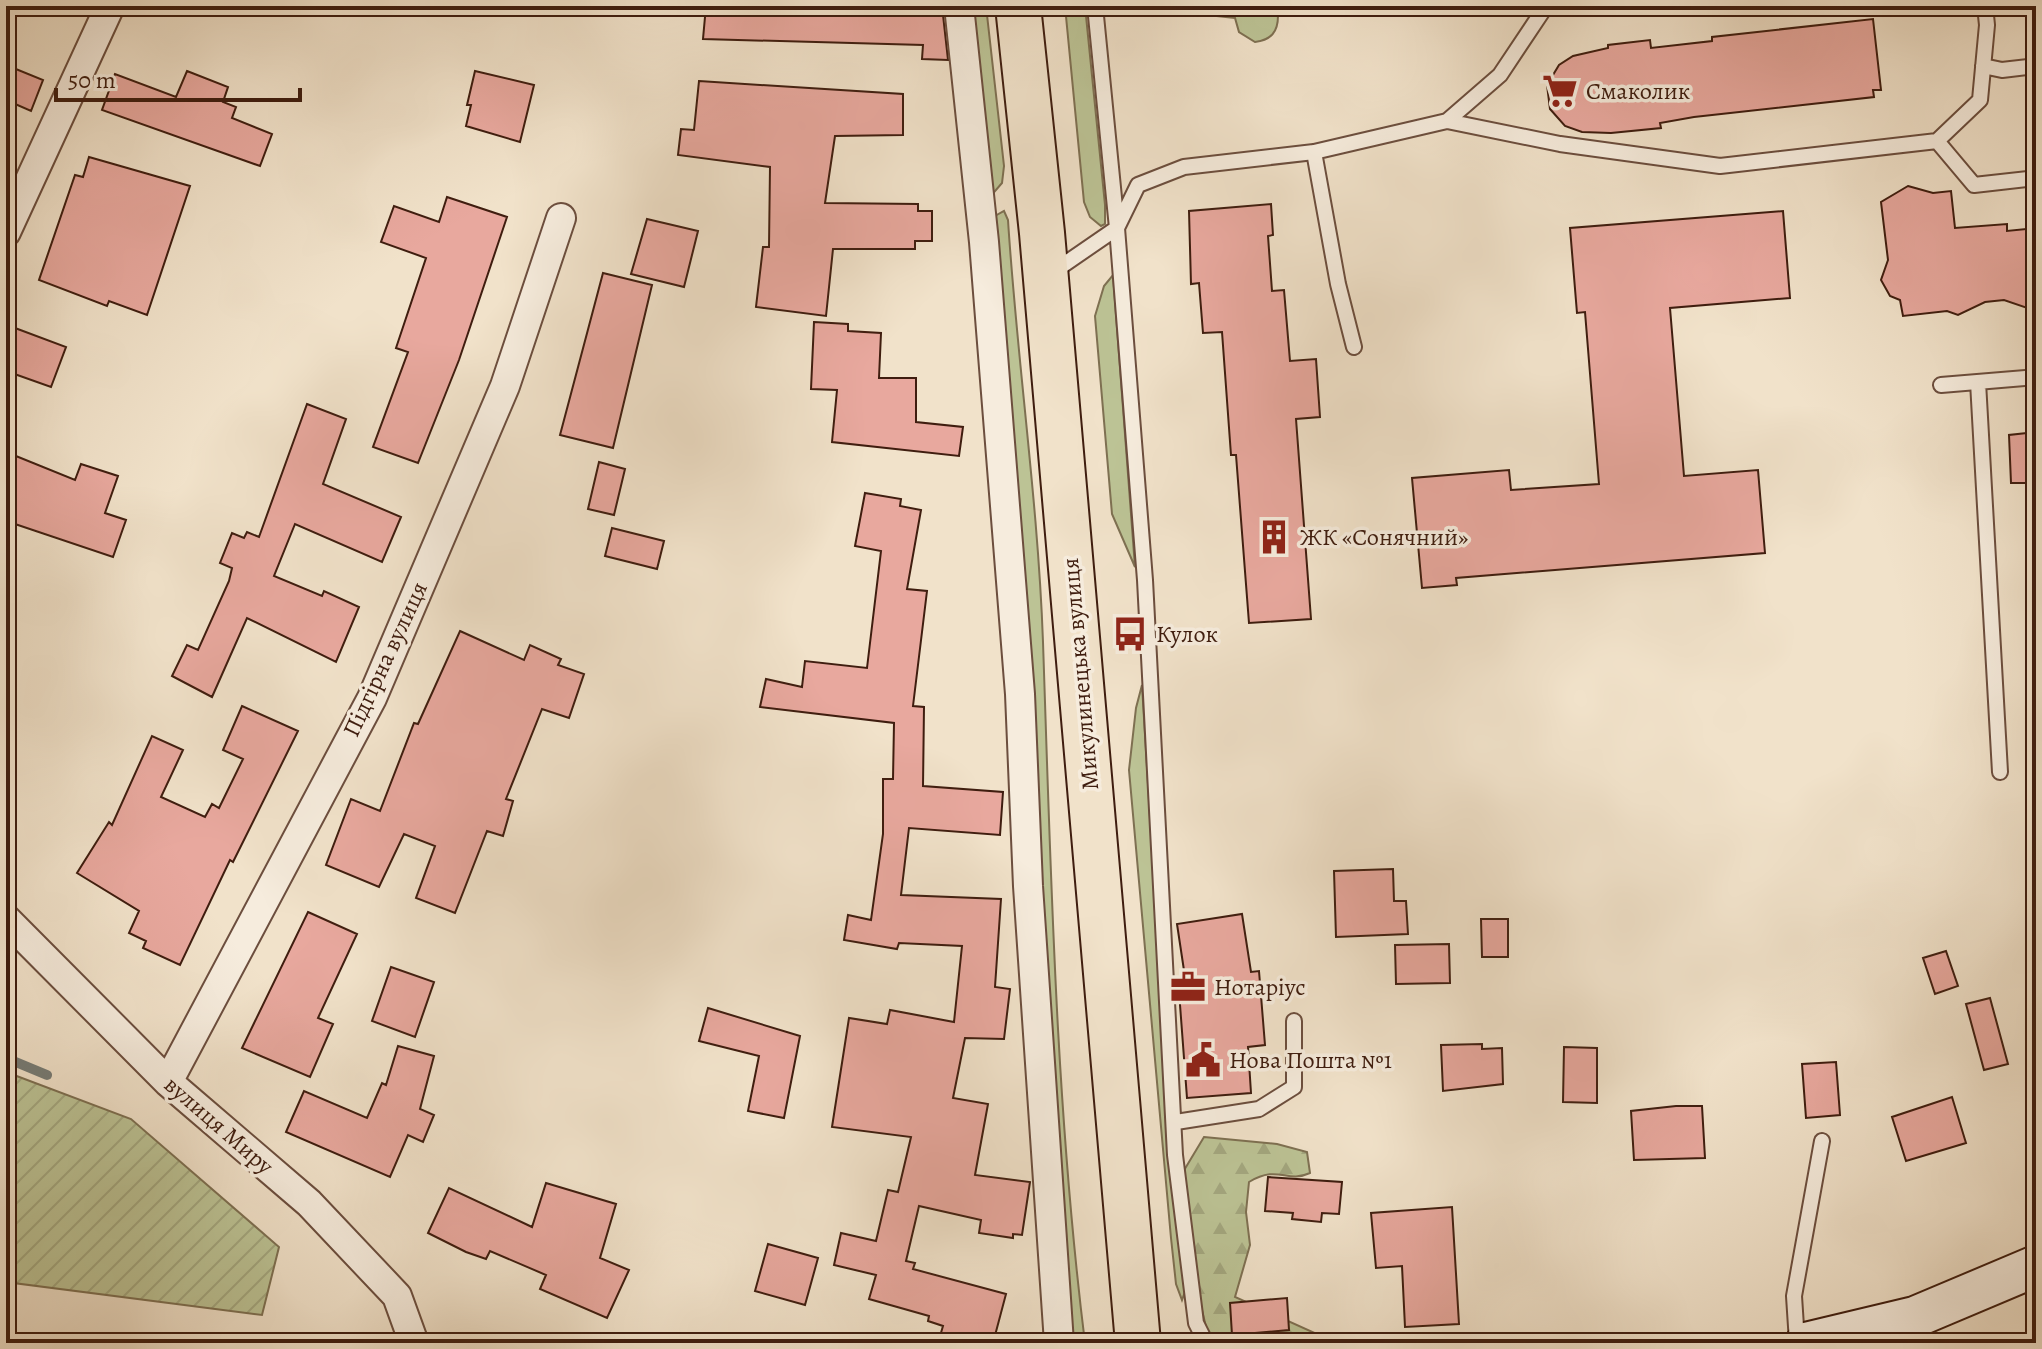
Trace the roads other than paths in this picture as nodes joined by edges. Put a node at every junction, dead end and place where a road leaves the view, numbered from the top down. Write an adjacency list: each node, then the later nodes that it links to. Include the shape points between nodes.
1 (110, 6): 15 (street)
2 (959, 6): 29 (street, via 984,242 1020,694)
3 (1018, 6): 16 (highway, Микулинецька вулиця)
4 (1095, 6): 14 (lane)
5 (1985, 6): 7 (lane)
6 (1551, 7): 9 (lane, via 1500,75)
7 (1983, 66): 8 (lane); 10 (lane, via 1980,100)
8 (2036, 66)
9 (1447, 121): 10 (lane, via 1560,144 1720,166); 11 (lane)
10 (1937, 141): 12 (lane, via 1974,185)
11 (1314, 152): 14 (lane, via 1184,167 1150,180 1138,185); 17 (lane)
12 (2036, 178)
13 (561, 218): 24 (street, Підгірна вулиця, via 505,386 372,698)
14 (1117, 228): 16 (lane); 25 (lane, via 1145,580)
15 (6, 232)
16 (1046, 277): 30 (highway, Микулинецька вулиця)
17 (1354, 347)
18 (2036, 377): 19 (lane)
19 (1978, 382): 20 (lane); 21 (lane)
20 (1941, 385)
21 (2000, 772)
22 (6, 919): 24 (street, вулиця Миру)
23 (1294, 1021): 25 (lane, via 1294,1087 1259,1109)
24 (168, 1082): 28 (street, вулиця Миру, via 309,1203 397,1296)
25 (1176, 1122): 31 (lane, via 1175,1155 1196,1323)
26 (1822, 1141): 32 (lane, via 1794,1296)
27 (2033, 1277): 33 (street, via 1915,1317)
28 (413, 1339)
29 (1059, 1343)
30 (1138, 1343)
31 (1206, 1343)
32 (1797, 1343)
33 (1806, 1343)

